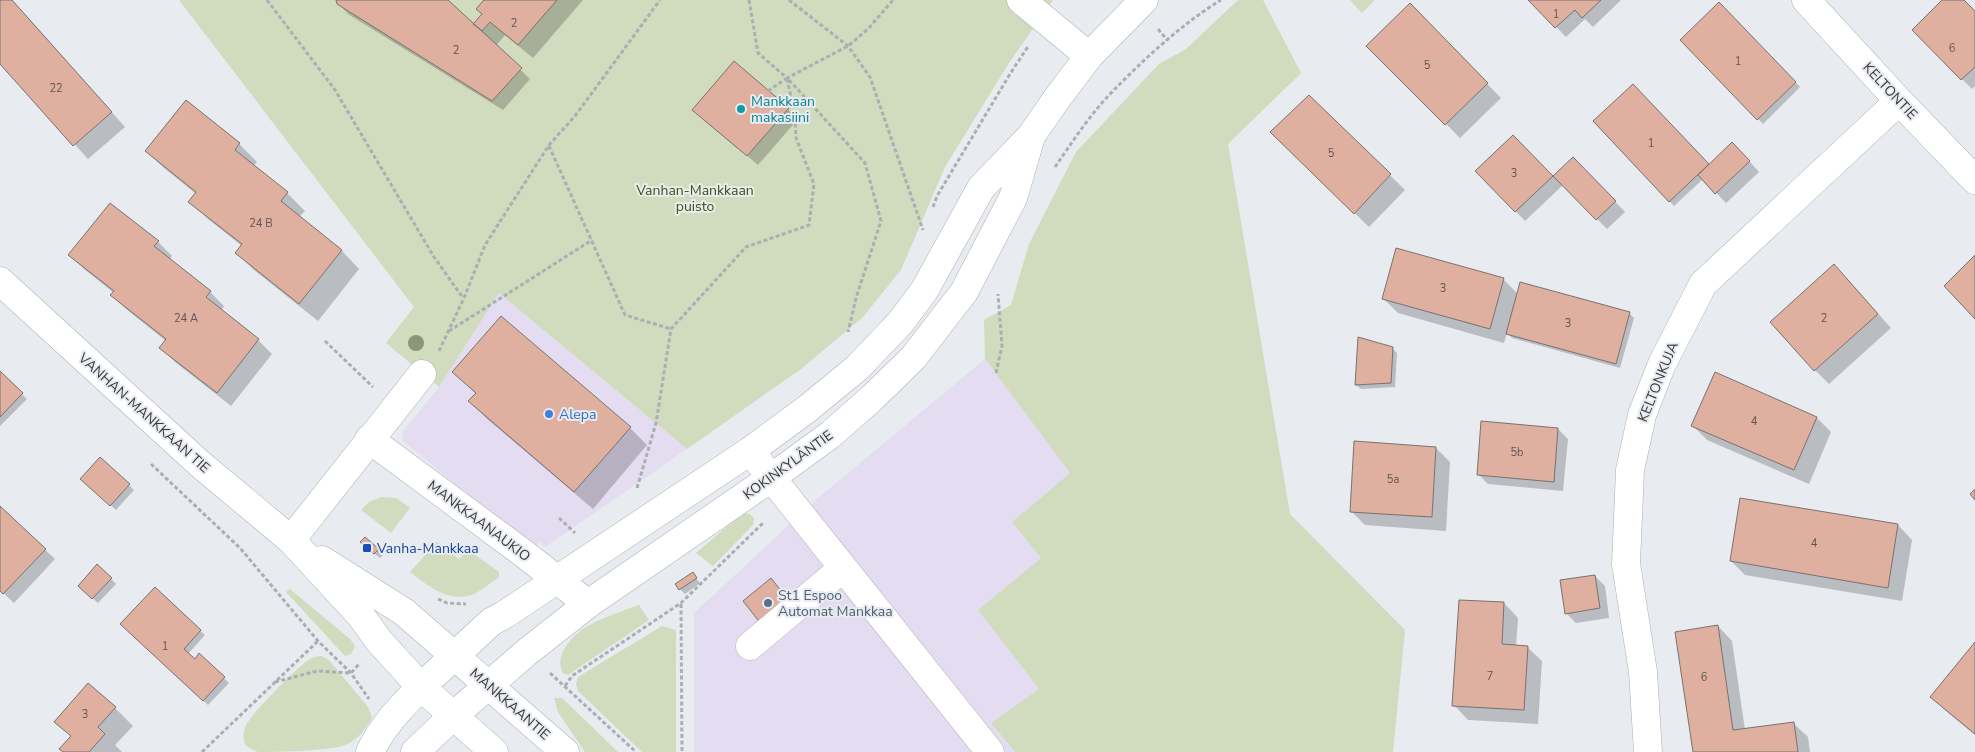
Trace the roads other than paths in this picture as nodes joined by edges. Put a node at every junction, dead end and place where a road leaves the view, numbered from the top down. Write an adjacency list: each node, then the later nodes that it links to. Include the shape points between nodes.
1 (1021, 0): 4 (main road)
2 (1144, 0): 4 (main road, KOKINKYLÄNTIE)
3 (1806, 0): 5 (main road, KELTONTIE)
4 (1089, 56): 6 (main road, KOKINKYLÄNTIE)
5 (1899, 101): 7 (main road, KELTONTIE); 27 (main road, KELTONKUJA, via 1703,284 1662,364 1642,415 1630,470 1626,564 1643,672)
6 (1031, 136): 11 (main road, KOKINKYLÄNTIE, via 981,188 924,292 900,323 857,368); 12 (main road, KOKINKYLÄNTIE, via 1013,198 964,292 913,358 873,397 830,435)
7 (1975, 180)
8 (0, 281): 13 (main road, VANHAN-MANKKAAN TIE, via 200,464)
9 (422, 374): 10 (main road)
10 (369, 439): 13 (main road); 15 (main road, MANKKAANAUKIO)
11 (750, 451): 12 (main road); 15 (main road, KOKINKYLÄNTIE)
12 (772, 478): 14 (main road); 16 (main road, KOKINKYLÄNTIE)
13 (291, 540): 18 (main road, VANHAN-MANKKAAN TIE, via 404,612); 20 (main road, VANHAN-MANKKAAN TIE, via 361,616)
14 (843, 568): 17 (main road); 26 (main road)
15 (557, 581): 16 (main road, MANKKAANAUKIO); 18 (main road, KOKINKYLÄNTIE, via 491,622)
16 (588, 604): 19 (main road, KOKINKYLÄNTIE)
17 (750, 646)
18 (454, 656): 19 (main road, MANKKAANTIE); 20 (main road, KOKINKYLÄNTIE)
19 (488, 686): 21 (main road, KOKINKYLÄNTIE); 25 (main road, MANKKAANTIE)
20 (420, 688): 21 (main road); 22 (main road, KOKINKYLÄNTIE, via 379,734)
21 (453, 716): 23 (main road, KOKINKYLÄNTIE); 24 (main road)
22 (370, 752)
23 (414, 752)
24 (494, 752)
25 (565, 752)
26 (990, 752)
27 (1648, 752)

